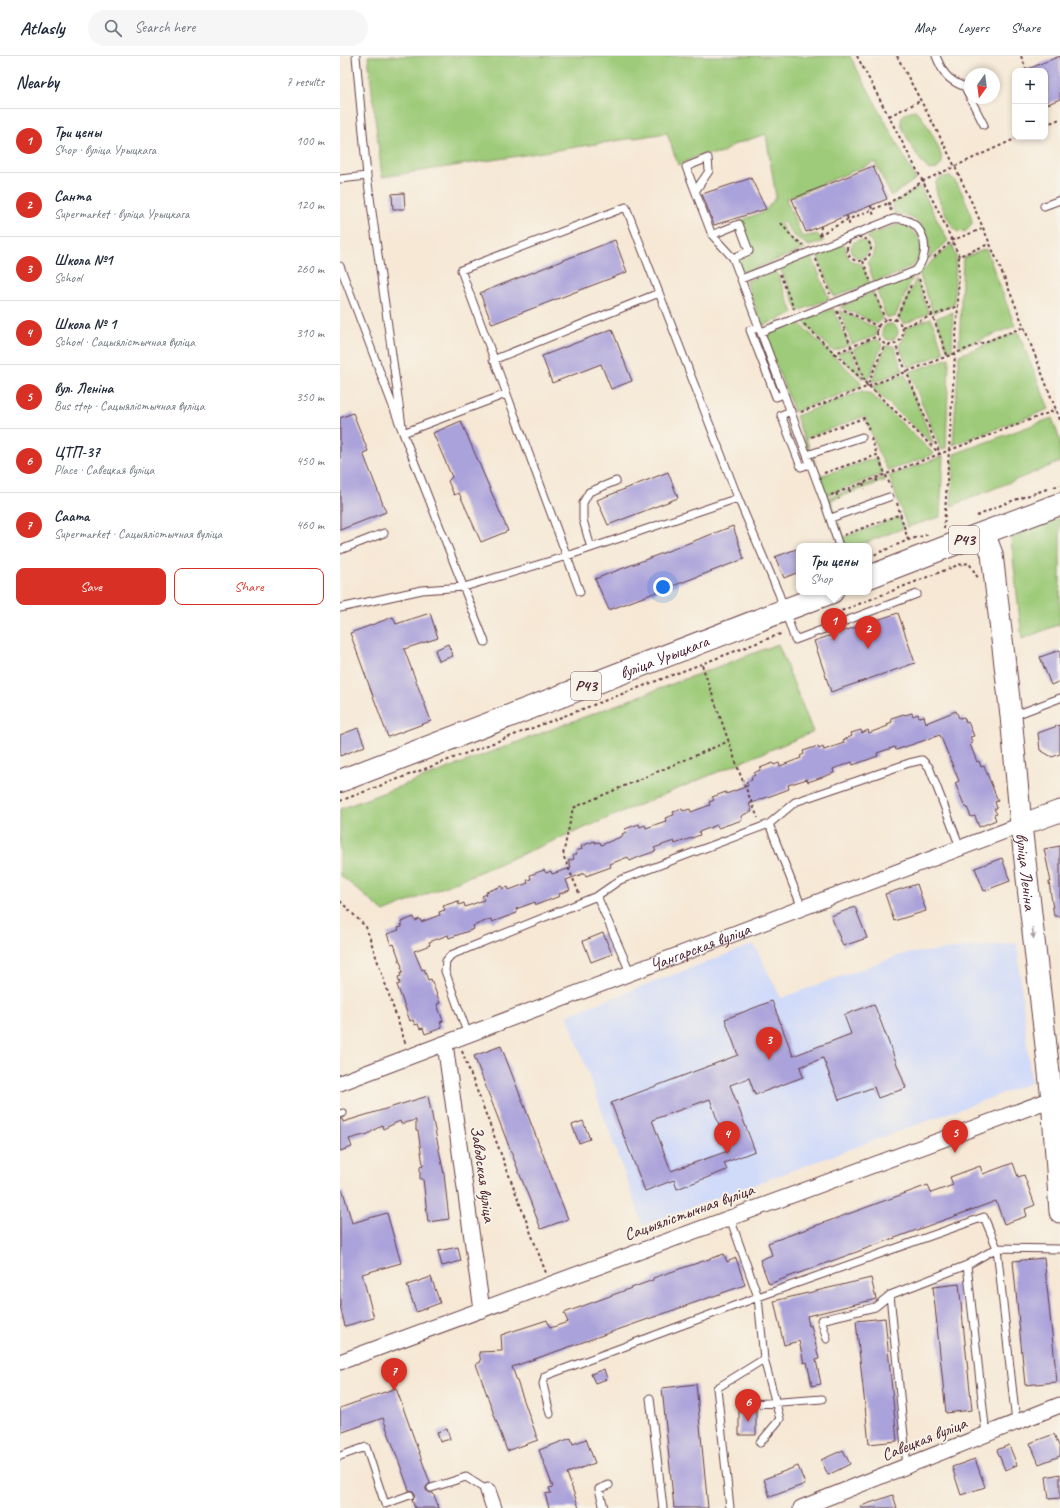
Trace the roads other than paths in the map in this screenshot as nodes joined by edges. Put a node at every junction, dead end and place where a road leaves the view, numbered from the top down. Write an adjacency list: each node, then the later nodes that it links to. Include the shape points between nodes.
1 (356, 56): 6 (lane)
2 (936, 56): 3 (lane, via 942,72 953,83)
3 (964, 87)
4 (973, 104): 5 (lane)
5 (984, 125)
6 (367, 176): 7 (lane); 21 (lane)
7 (340, 179)
8 (696, 190): 11 (lane)
9 (1060, 200): 10 (lane)
10 (1044, 206)
11 (712, 235): 12 (lane); 12 (lane, via 739,224 749,251)
12 (733, 258): 14 (lane)
13 (340, 266): 21 (lane)
14 (740, 278): 16 (lane); 16 (lane, via 897,218 909,222 922,236 924,256 916,271)
15 (659, 293): 17 (lane); 17 (lane, via 626,207 461,270); 27 (lane)
16 (760, 330): 19 (lane); 19 (lane, via 750,330 776,397)
17 (493, 360): 18 (lane)
18 (506, 394): 21 (lane); 35 (lane)
19 (784, 394): 20 (lane)
20 (791, 413): 23 (lane); 24 (lane, via 781,415 801,467)
21 (403, 433): 37 (lane)
22 (862, 437): 23 (lane)
23 (810, 454): 24 (lane)
24 (810, 464): 29 (lane, via 823,498)
25 (616, 482): 33 (lane, via 589,492 584,503 583,520)
26 (889, 497): 29 (lane)
27 (738, 498): 33 (lane); 42 (lane)
28 (1060, 504): 30 (main road, Р43)
29 (834, 516): 32 (lane)
30 (978, 525): 36 (main road, Р43); 45 (main road, вуліца Леніна, via 992,554)
31 (384, 533): 34 (lane)
32 (838, 543)
33 (590, 548): 35 (lane)
34 (340, 550)
35 (567, 556): 37 (lane); 38 (lane)
36 (872, 577)
37 (464, 588): 41 (lane, via 422,590); 43 (lane)
38 (580, 592)
39 (917, 594): 42 (lane, via 795,640)
40 (824, 595): 42 (main road, вуліца Урыцкага / Р43)
41 (340, 608)
42 (784, 610): 46 (main road, вуліца Урыцкага / Р43)
43 (485, 642)
44 (1060, 698): 45 (lane)
45 (1011, 716): 48 (main road, вуліца Леніна)
46 (340, 781)
47 (1060, 811): 48 (main road, Чангарская вуліца)
48 (1021, 825): 50 (street, Чангарская вуліца); 56 (main road, вуліца Леніна, one-way to 56)
49 (766, 826): 50 (lane, via 795,802 922,760 929,768); 51 (lane, via 620,880); 52 (lane)
50 (960, 847): 52 (street, Чангарская вуліца)
51 (597, 896): 53 (lane); 54 (lane, via 451,955 446,961 445,971)
52 (802, 908): 53 (street, Чангарская вуліца)
53 (630, 972): 54 (street, Чангарская вуліца)
54 (458, 1042): 55 (street, Чангарская вуліца); 64 (street, Заводская вуліца)
55 (340, 1083)
56 (1052, 1099): 57 (main road, вуліца Леніна); 58 (street, Сацыялістычная вуліца)
57 (1060, 1212)
58 (730, 1218): 63 (lane); 64 (street, Сацыялістычная вуліца)
59 (997, 1248): 60 (lane); 61 (lane); 63 (lane, via 984,1217); 74 (lane)
60 (1060, 1249)
61 (967, 1266): 62 (lane); 75 (lane)
62 (890, 1295): 65 (lane, via 875,1307 820,1320); 78 (lane)
63 (758, 1297): 66 (lane); 73 (lane, via 545,1376 542,1384)
64 (482, 1310): 67 (street, Сацыялістычная вуліца)
65 (827, 1339)
66 (764, 1358): 70 (lane); 87 (lane, via 717,1388)
67 (340, 1362)
68 (650, 1398): 86 (lane)
69 (822, 1399): 70 (lane)
70 (775, 1402): 71 (lane); 76 (lane, via 780,1420)
71 (752, 1404)
72 (1060, 1405): 74 (street, Савецкая вуліца)
73 (550, 1414)
74 (1016, 1422): 75 (street, Савецкая вуліца)
75 (986, 1435): 78 (street, Савецкая вуліца)
76 (760, 1443)
77 (340, 1456): 83 (lane, via 366,1447)
78 (907, 1466): 88 (street, Савецкая вуліца)
79 (609, 1485): 85 (lane, via 599,1489)
80 (431, 1488): 81 (lane, via 466,1476)
81 (488, 1491): 84 (street)
82 (410, 1495): 83 (lane)
83 (386, 1506)
84 (494, 1508)
85 (604, 1508)
86 (663, 1508)
87 (730, 1508)
88 (801, 1508)

